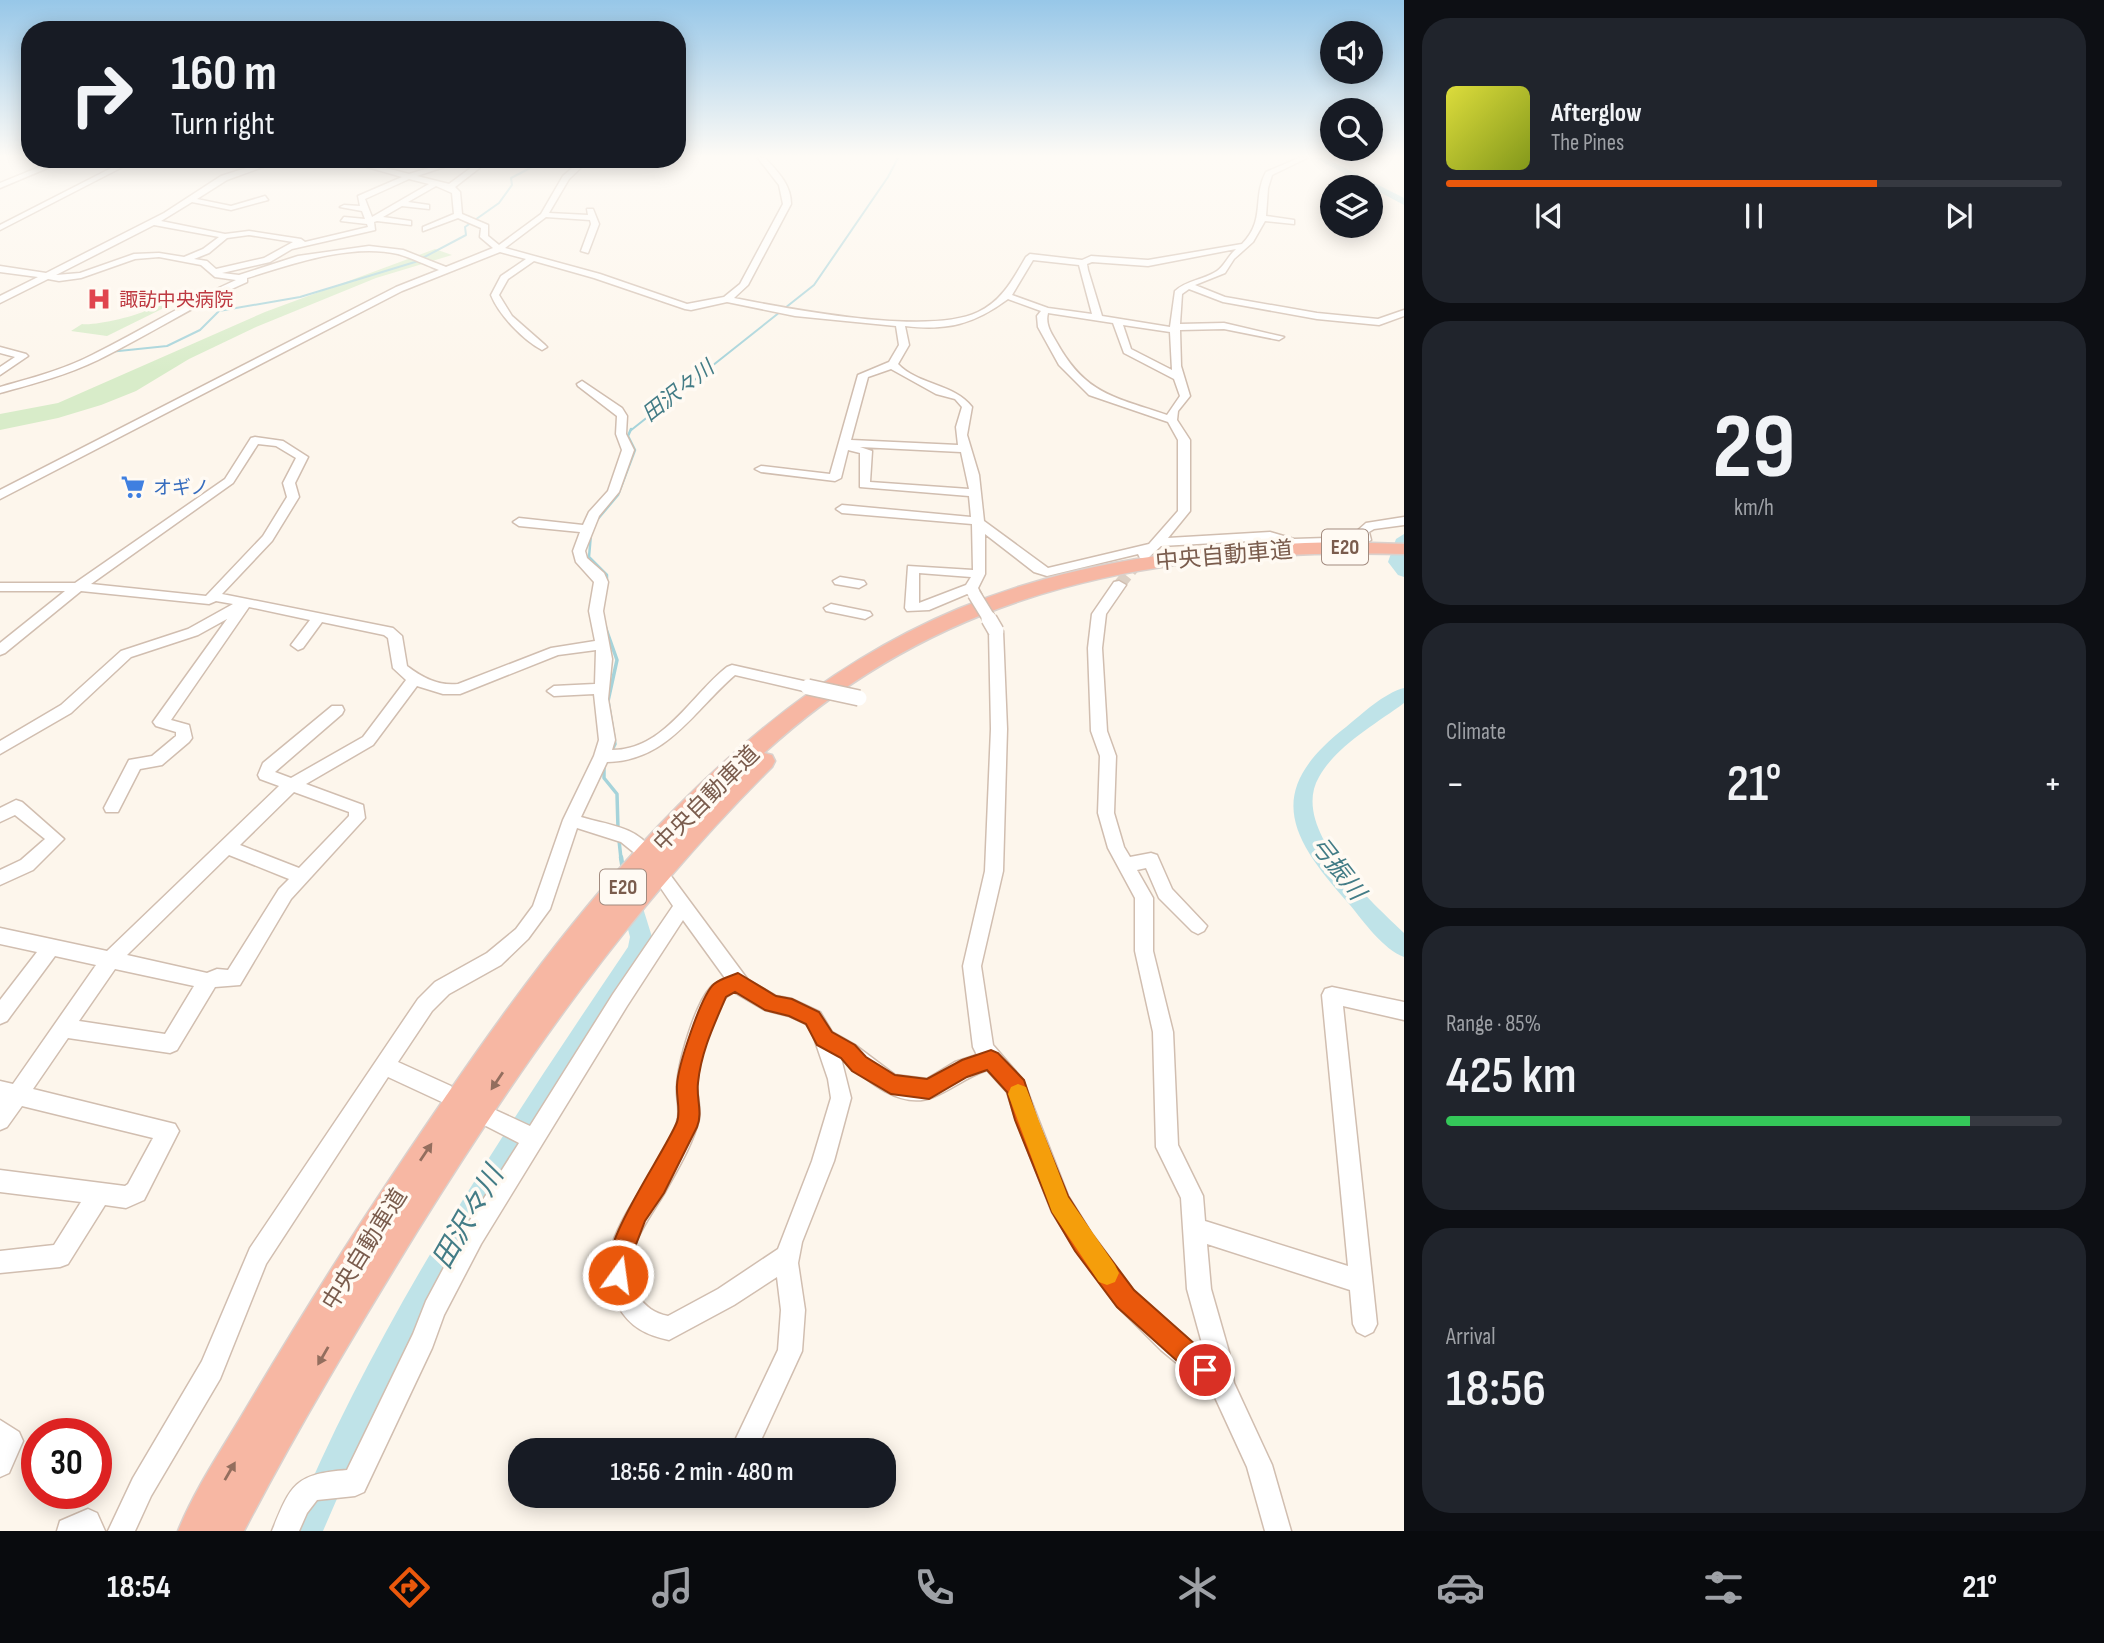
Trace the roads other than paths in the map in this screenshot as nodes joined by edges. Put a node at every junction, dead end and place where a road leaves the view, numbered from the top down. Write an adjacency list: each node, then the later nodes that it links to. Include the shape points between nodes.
1 (138, 229): 24 (street)
2 (191, 229): 11 (street)
3 (368, 229): 10 (street)
4 (485, 229): 14 (street, via 484,237)
5 (525, 229): 14 (street)
6 (593, 229): 15 (street)
7 (773, 229): 29 (street, via 744,285)
8 (1257, 229): 12 (street)
9 (334, 230): 10 (street)
10 (357, 233): 13 (street)
11 (225, 236): 13 (street, via 249,233 301,241); 17 (street)
12 (1246, 246): 16 (street); 25 (street, via 1230,258 1223,272)
13 (290, 248): 22 (street, via 264,261)
14 (499, 249): 18 (street); 21 (street)
15 (585, 251)
16 (1193, 254): 19 (street, via 1148,263 1091,259); 25 (street)
17 (188, 258): 22 (street); 24 (street, via 149,255 82,275)
18 (531, 259): 29 (street, via 685,306); 37 (street, via 504,278 495,295 508,319 529,332)
19 (1083, 263): 27 (street, via 1030,257); 32 (street)
20 (0, 269): 24 (street)
21 (444, 269): 23 (street, via 403,253 369,248 286,262); 48 (street)
22 (215, 272): 23 (street, via 223,277)
23 (248, 276): 43 (street, via 62,372)
24 (44, 277): 28 (street)
25 (1199, 280): 26 (street)
26 (1187, 285): 31 (street, via 1219,298 1300,313 1379,322); 35 (street, via 1178,293)
27 (1007, 296): 30 (street); 34 (street, via 982,314 953,324)
28 (0, 297)
29 (727, 299): 34 (street)
30 (1046, 310): 32 (street); 44 (street, via 1043,327 1064,365 1093,393)
31 (1404, 313)
32 (1098, 318): 33 (street)
33 (1117, 322): 35 (street); 41 (street, via 1127,351)
34 (900, 324): 39 (street, via 904,345)
35 (1175, 329): 36 (street, via 1224,326); 41 (street)
36 (1279, 337)
37 (541, 347)
38 (0, 350): 40 (street, via 23,356)
39 (893, 364): 45 (street, via 903,374 966,404 960,424); 46 (street, via 863,375 835,478)
40 (0, 372)
41 (1178, 377): 44 (street, via 1185,397 1173,411)
42 (582, 384): 53 (street, via 618,410 628,450 613,492)
43 (0, 390)
44 (1172, 420): 54 (street, via 1186,451 1185,505)
45 (964, 449): 47 (street); 47 (street, via 853,443 853,449 866,451 864,485)
46 (761, 468)
47 (974, 493): 50 (street)
48 (0, 495)
49 (842, 509): 50 (street)
50 (976, 521): 54 (street, via 1047,572); 58 (street)
51 (1404, 521): 54 (street, via 1370,526 1363,531 1365,540 1293,543 1270,536)
52 (519, 522): 53 (street)
53 (586, 529): 71 (street, via 579,551 599,576 596,611)
54 (1151, 548)
55 (1404, 549): 56 (highway, 中央自動車道 / E20)
56 (1290, 552): 57 (highway, 中央自動車道 / E20); 122 (highway, 中央自動車道 / E20, one-way to 56, via 386,1211 495,1051 653,850 774,730 873,659 953,619 1026,590 1143,562 1216,553); 123 (highway, 中央自動車道 / E20, one-way to 123, via 1149,571 1081,585 1011,607 886,666 794,733 650,878 517,1053 352,1304)
57 (1404, 556)
58 (979, 573): 64 (street); 64 (street, via 913,569 912,608)
59 (840, 581): 60 (street)
60 (859, 584)
61 (1119, 585): 86 (street, via 1100,614 1095,648 1099,731 1108,756 1106,813)
62 (0, 587): 63 (street)
63 (78, 587): 65 (street); 65 (street, via 229,481 256,440 287,446 302,457 289,483 293,497 268,538); 72 (street)
64 (973, 591): 101 (street, bridge, via 996,631 999,729 994,870 972,966 983,1047)
65 (211, 598): 66 (street)
66 (245, 603): 69 (street); 78 (street, via 193,632 126,654 66,709); 81 (street, via 160,722 184,729 184,738 156,761 135,764)
67 (831, 608): 68 (street)
68 (865, 615)
69 (320, 616): 70 (street); 73 (street, via 388,631 395,636 400,668)
70 (298, 645)
71 (603, 645): 73 (street, via 556,651 460,689 438,689); 74 (street)
72 (0, 650)
73 (414, 679): 80 (street, via 368,741)
74 (602, 689): 75 (street); 79 (street)
75 (554, 691)
76 (859, 698): 79 (street, bridge, via 732,670 668,734 644,749)
77 (337, 710): 80 (street, via 269,767 266,775)
78 (0, 748)
79 (607, 757): 83 (street)
80 (291, 785): 84 (street); 87 (street, via 357,809 357,818)
81 (113, 808)
82 (0, 816): 88 (street, via 16,806 56,839 27,865)
83 (571, 820): 85 (street, via 618,834); 102 (street, via 541,909 494,959 442,988 425,1005)
84 (226, 847): 87 (street); 94 (street)
85 (642, 849)
86 (1125, 865): 91 (street, via 1151,860 1166,892); 110 (street, via 1144,898 1144,951 1163,1032 1167,1147 1192,1196)
87 (301, 876): 95 (street, via 233,979)
88 (0, 878)
89 (665, 881): 90 (street)
90 (683, 906): 96 (street); 107 (street)
91 (1198, 926)
92 (0, 936): 93 (street)
93 (52, 946): 94 (street); 98 (street)
94 (111, 958): 95 (street); 99 (street)
95 (208, 981): 99 (street, via 170,1044)
96 (738, 981): 100 (street, via 772,1004 813,1018); 111 (street, via 719,991 708,1016 692,1056 687,1085 689,1120 657,1185 637,1213 620,1255 618,1275 623,1296 645,1323 669,1328)
97 (1404, 1011): 113 (street, via 1332,995)
98 (0, 1014)
99 (64, 1028): 104 (street)
100 (824, 1038): 101 (street, via 891,1084 911,1089 929,1089 962,1069); 111 (street, via 841,1098)
101 (991, 1060): 115 (street, via 1016,1087 1060,1204 1084,1242 1126,1299)
102 (385, 1066): 103 (street); 121 (street, via 258,1256 211,1370)
103 (444, 1093)
104 (8, 1094): 106 (street); 109 (street, via 168,1131 136,1192)
105 (492, 1118): 107 (street)
106 (0, 1120)
107 (534, 1139): 124 (street, via 434,1309 355,1483 310,1487 300,1496)
108 (0, 1181): 109 (street)
109 (99, 1195): 112 (street, via 60,1255)
110 (1195, 1229): 113 (street); 115 (street, via 1199,1289)
111 (788, 1256): 117 (street, via 793,1310 790,1351)
112 (0, 1262)
113 (1361, 1282): 114 (street)
114 (1365, 1324)
115 (1222, 1384): 125 (street, via 1259,1465)
116 (0, 1433): 118 (street, via 10,1441)
117 (749, 1438)
118 (0, 1464)
119 (70, 1531): 120 (street, via 88,1522)
120 (92, 1531)
121 (121, 1531)
122 (197, 1531)
123 (223, 1531)
124 (285, 1531)
125 (1278, 1531)

